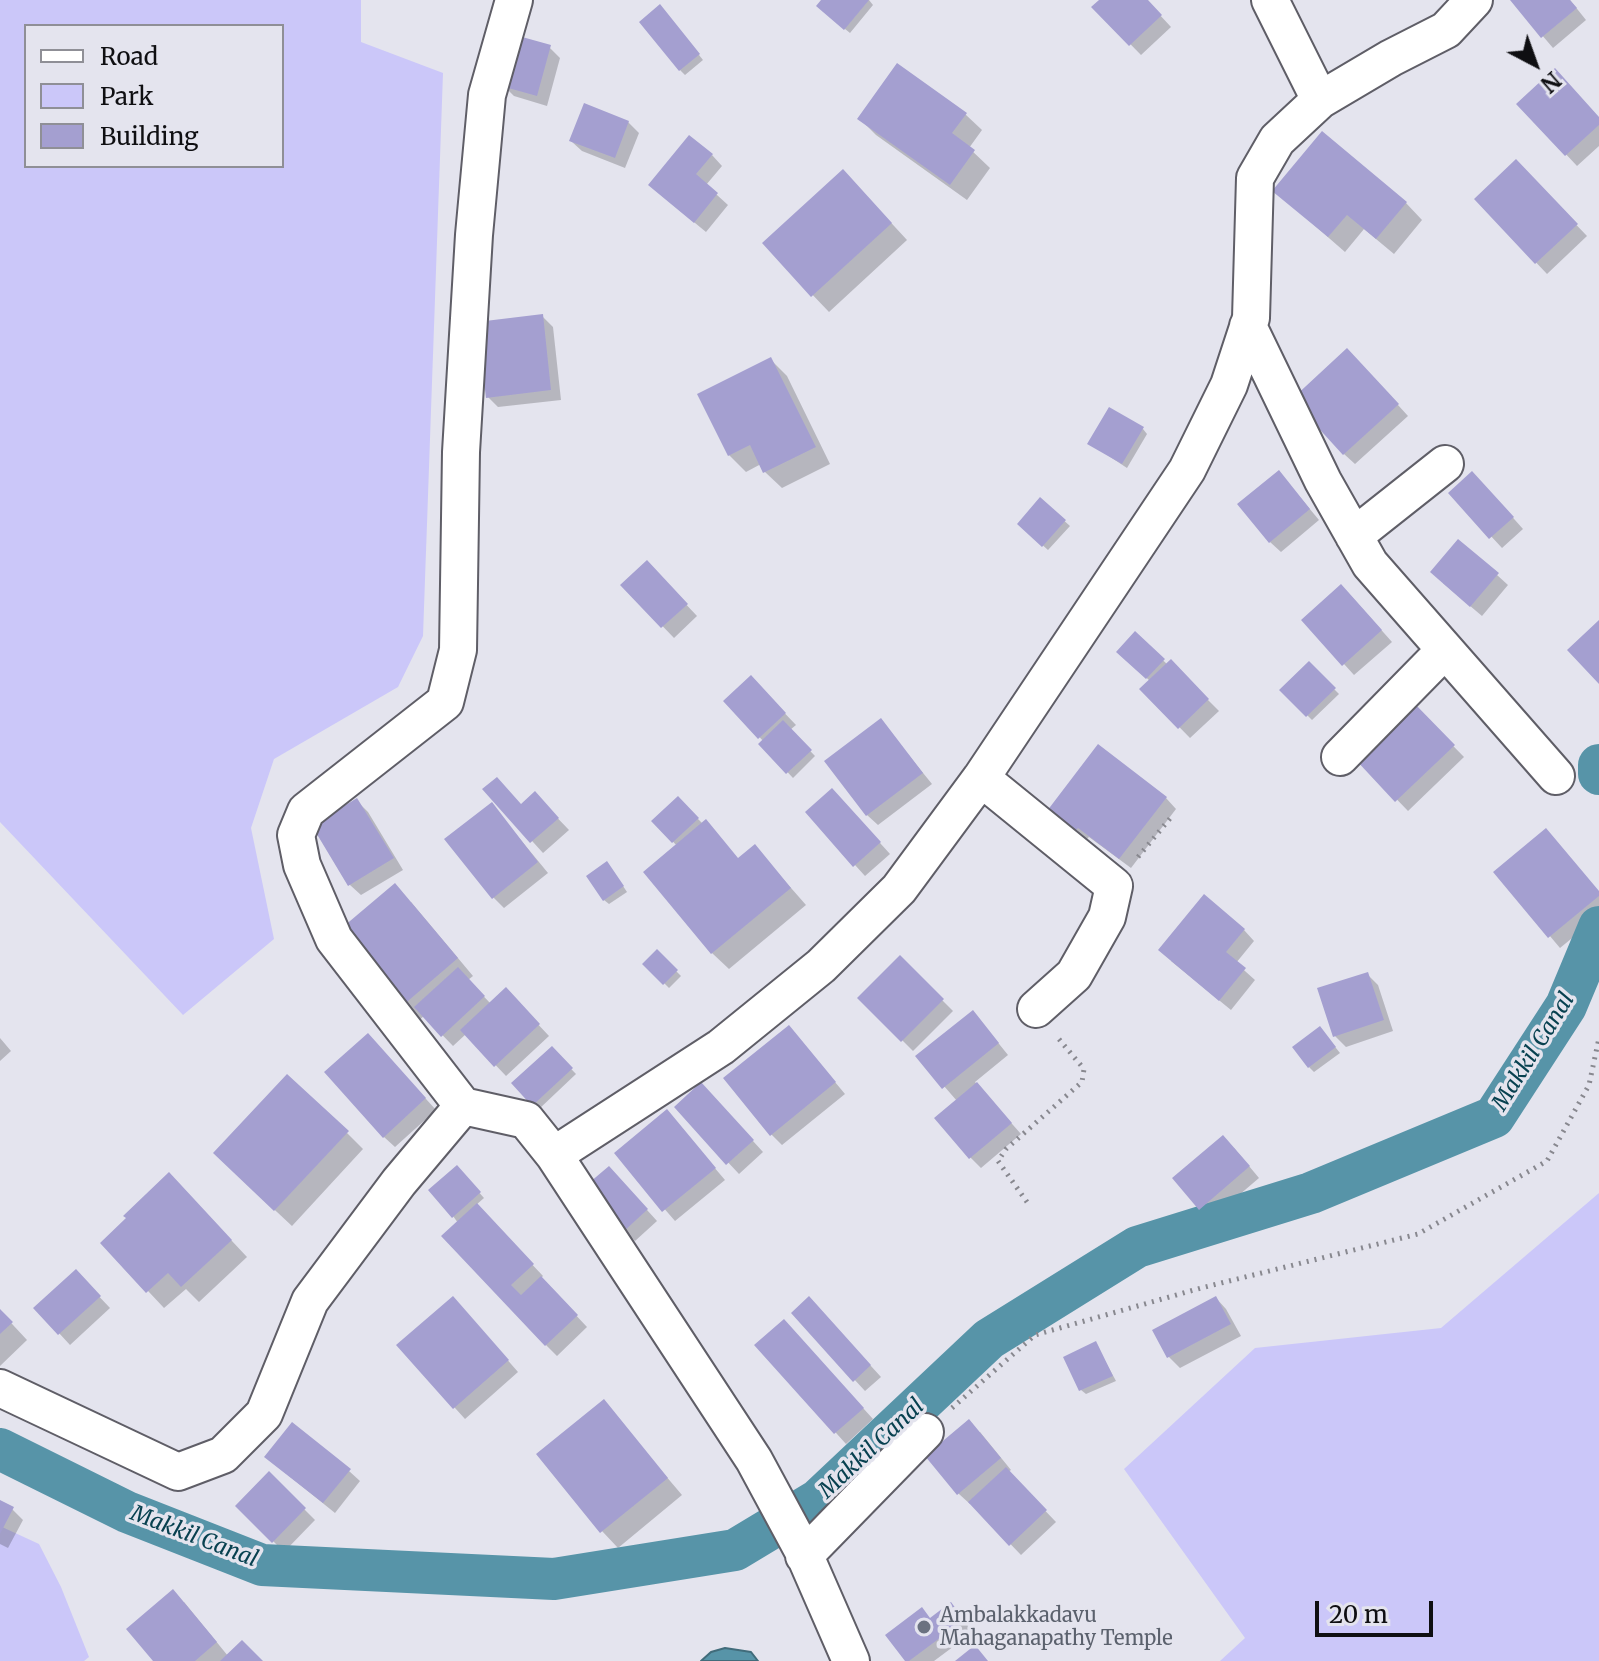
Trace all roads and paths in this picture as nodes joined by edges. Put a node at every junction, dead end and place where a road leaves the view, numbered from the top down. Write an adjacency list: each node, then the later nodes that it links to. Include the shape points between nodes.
1 (514, 0): 16 (street, via 487,95 462,436 458,650 445,702 306,811 296,835 302,865 334,939)
2 (1270, 0): 4 (street)
3 (1474, 0): 4 (street, via 1446,30)
4 (1320, 100): 5 (street, via 1277,140 1255,178)
5 (1248, 326): 7 (street); 11 (street, via 1229,385 1187,470)
6 (1445, 464): 7 (street)
7 (1354, 536): 8 (street, via 1370,564)
8 (1445, 650): 9 (street); 10 (street)
9 (1340, 757)
10 (1556, 776)
11 (981, 778): 13 (street); 17 (street, via 899,889 821,966 721,1047)
12 (1172, 816): 13 (path)
13 (1114, 886): 14 (street, via 1107,917 1074,975)
14 (1036, 1009): 18 (path, via 1084,1069 1082,1082 998,1161)
15 (1599, 1038): 20 (path, via 1589,1085 1547,1161 1418,1234 1035,1335)
16 (463, 1106): 17 (street, via 526,1120); 19 (street, via 310,1301 264,1414 223,1455 178,1472)
17 (554, 1155): 21 (street, via 754,1460)
18 (1027, 1202)
19 (0, 1388)
20 (925, 1432): 21 (street)
21 (803, 1552): 22 (street)
22 (851, 1661)

